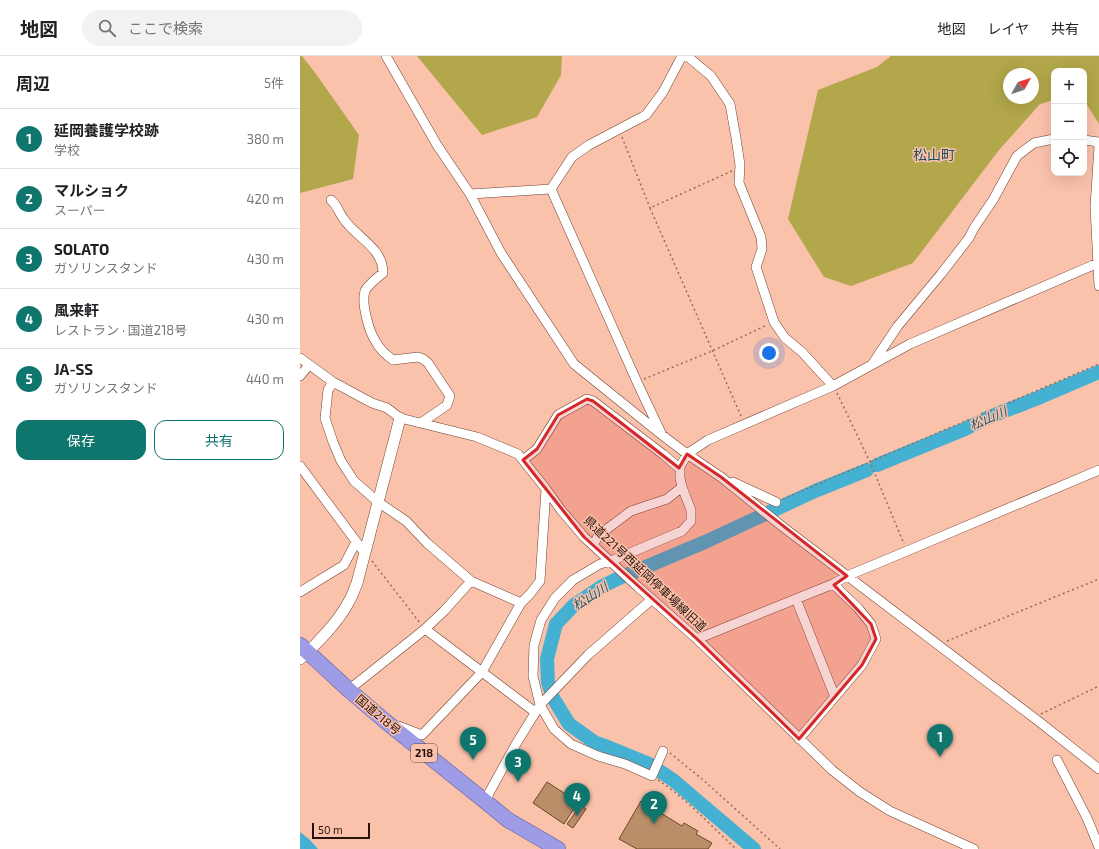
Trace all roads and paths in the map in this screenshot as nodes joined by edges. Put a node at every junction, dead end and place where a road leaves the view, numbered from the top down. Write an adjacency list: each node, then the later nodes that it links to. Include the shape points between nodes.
1 (386, 56): 11 (street, via 437,145)
2 (682, 56): 4 (street, via 664,92 646,115)
3 (688, 56): 9 (street, via 711,76 730,104)
4 (619, 129): 10 (street, via 572,157); 13 (path)
5 (1051, 140): 21 (street, via 1034,143 1017,156 969,238 897,327)
6 (1087, 140): 7 (street)
7 (1099, 142)
8 (1099, 146): 14 (street, via 1095,206)
9 (739, 168): 13 (path); 16 (street, via 739,183 761,237 762,249 756,267)
10 (551, 189): 11 (street); 24 (street)
11 (470, 194): 29 (street, via 501,253 574,364)
12 (331, 200): 27 (street, via 342,218 377,253 383,267 383,273 366,289 364,296 366,314 375,342 393,360 418,357 423,359 450,396 447,405)
13 (650, 208): 17 (path)
14 (1098, 263): 15 (street); 21 (street, via 910,344)
15 (1099, 286)
16 (774, 322): 17 (path); 25 (street, via 784,338 802,352)
17 (712, 351): 24 (path); 28 (path)
18 (300, 358): 20 (street, 県道221号西延岡停車場線旧道)
19 (1099, 364): 32 (path)
20 (309, 365): 22 (street); 23 (street, 県道221号西延岡停車場線旧道)
21 (872, 365): 25 (street)
22 (300, 376)
23 (333, 382): 26 (street, 県道221号西延岡停車場線旧道, via 386,408); 39 (street, via 328,390 325,418 333,442 354,481)
24 (637, 382): 29 (street)
25 (833, 386): 28 (street); 32 (path)
26 (400, 418): 27 (street, 県道221号西延岡停車場線旧道); 39 (street)
27 (421, 423): 31 (street, 県道221号西延岡停車場線旧道, via 477,437 518,454)
28 (744, 424): 30 (street, via 708,440)
29 (662, 435): 30 (street)
30 (687, 454): 34 (street); 36 (street)
31 (523, 460): 34 (street, via 537,449 558,415 587,400 594,401); 38 (street, 県道221号西延岡停車場線旧道)
32 (870, 462): 40 (path); 43 (path)
33 (300, 468): 41 (street)
34 (680, 469): 37 (street)
35 (1099, 470): 43 (street)
36 (721, 477): 40 (street); 46 (street)
37 (682, 487): 42 (street, via 667,500 631,511 599,535); 45 (street, via 691,510 691,521 682,530)
38 (546, 489): 42 (street, 県道221号西延岡停車場線旧道, via 561,510); 53 (street, via 540,581)
39 (378, 502): 44 (street); 48 (street, via 406,521)
40 (776, 502)
41 (356, 542): 44 (street); 50 (street, via 344,565)
42 (593, 545): 45 (street, 県道221号西延岡停車場線旧道)
43 (907, 551): 46 (street)
44 (364, 552): 54 (path); 57 (street, via 357,583 348,604 337,621)
45 (611, 561): 52 (street, 県道221号西延岡停車場線旧道); 62 (street, via 600,564 573,580 556,598 541,620 534,645 533,676)
46 (847, 576): 49 (street); 56 (street)
47 (1099, 579): 56 (path)
48 (471, 581): 53 (street); 54 (street)
49 (834, 584): 51 (street); 61 (street, via 858,608 870,624 876,639 862,665)
50 (300, 592)
51 (796, 599): 55 (street); 61 (street)
52 (652, 600): 55 (street, 県道221号西延岡停車場線旧道); 62 (street, via 588,655)
53 (521, 604): 58 (street)
54 (425, 629): 58 (street); 60 (street)
55 (697, 639): 65 (street, 県道221号西延岡停車場線旧道)
56 (938, 645): 63 (street)
57 (303, 652): 60 (highway, 国道218号 / 218)
58 (482, 672): 62 (street); 64 (street, via 422,735)
59 (1099, 686): 63 (path)
60 (350, 691): 64 (highway, 国道218号 / 218)
61 (835, 697): 65 (street)
62 (538, 707): 69 (street, via 554,729 571,744); 70 (street)
63 (1034, 718): 68 (street)
64 (385, 721): 70 (highway, 国道218号 / 218)
65 (799, 738): 75 (street, 県道221号西延岡停車場線旧道, via 832,770 860,792 890,811)
66 (663, 751): 69 (street); 74 (path, via 670,753 702,779)
67 (1057, 760): 71 (street)
68 (1099, 769)
69 (652, 776): 73 (path, via 670,788)
70 (486, 802): 72 (highway, 国道218号 / 218, via 508,820)
71 (1099, 847)
72 (558, 849)
73 (736, 849)
74 (780, 849)
75 (974, 849)

